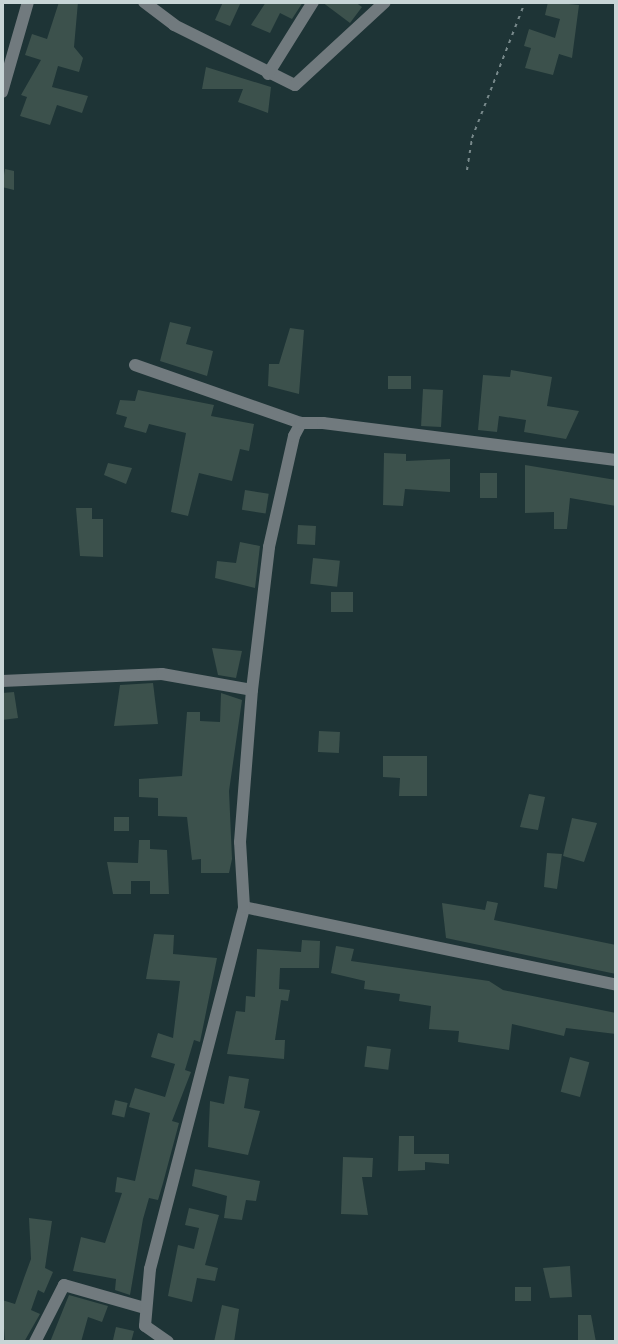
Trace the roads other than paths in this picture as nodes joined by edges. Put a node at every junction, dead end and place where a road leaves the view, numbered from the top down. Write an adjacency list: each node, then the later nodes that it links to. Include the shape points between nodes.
1 (28, 2): 6 (street)
2 (144, 2): 5 (street)
3 (313, 2): 5 (street)
4 (385, 2): 5 (street, via 301,84)
5 (268, 74)
6 (2, 92)
7 (135, 365): 8 (street)
8 (301, 423): 9 (street); 11 (street, via 269,547)
9 (616, 460)
10 (2, 681): 11 (street, via 162,674)
11 (252, 690): 12 (street, via 240,842)
12 (244, 907): 13 (street); 14 (street, via 163,1209)
13 (616, 985)
14 (145, 1308): 15 (street, via 64,1285); 16 (street, via 145,1326)
15 (35, 1342)
16 (168, 1342)

